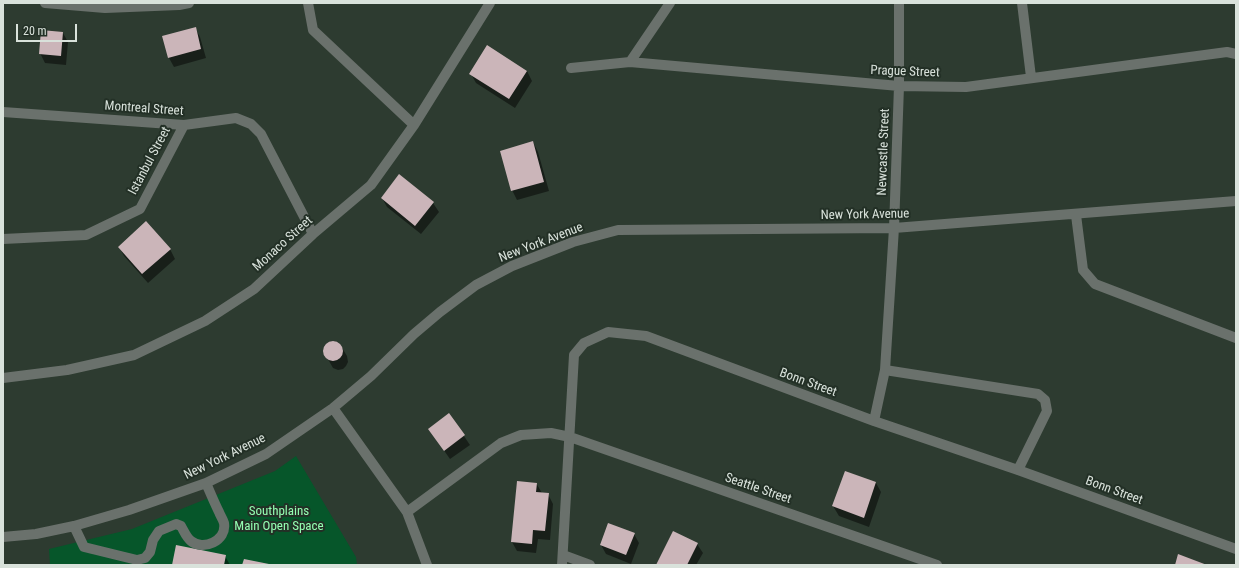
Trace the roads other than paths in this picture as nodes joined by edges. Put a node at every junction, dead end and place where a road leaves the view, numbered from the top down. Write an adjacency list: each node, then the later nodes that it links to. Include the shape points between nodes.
1 (45, 3): 2 (street, via 105,8)
2 (189, 3)
3 (308, 3): 15 (street, via 313,30)
4 (490, 3): 15 (street, Monaco Street)
5 (670, 3): 9 (street)
6 (899, 3): 12 (street, Newcastle Street)
7 (1022, 3): 11 (street)
8 (1236, 54): 11 (street, Prague Street, via 1227,52)
9 (630, 62): 10 (street, Prague Street); 12 (street, Prague Street)
10 (571, 68)
11 (1031, 77): 12 (street, Prague Street, via 966,86)
12 (899, 86): 18 (street, Newcastle Street)
13 (3, 112): 14 (street, Montreal Street)
14 (184, 125): 19 (street, Montreal Street, via 236,118 251,124 261,134); 20 (street, Istanbul Street, via 140,209 86,236)
15 (414, 125): 19 (street, Monaco Street, via 370,185)
16 (1236, 201): 17 (street, New York Avenue)
17 (1076, 215): 18 (street, New York Avenue); 21 (street, via 1084,270 1095,284)
18 (894, 228): 22 (street, Newcastle Street); 24 (street, New York Avenue, via 618,230 573,242 512,266 476,285 434,316)
19 (312, 234): 23 (street, Monaco Street, via 254,289 205,321 134,355 67,370)
20 (3, 239)
21 (1236, 338)
22 (884, 370): 25 (street, Newcastle Street); 27 (street, via 1038,394 1045,400 1046,411)
23 (3, 378)
24 (333, 408): 28 (street, New York Avenue, via 266,454); 29 (street)
25 (874, 421): 26 (street, Bonn Street, via 646,336 608,332 584,342 574,355); 27 (street, Bonn Street)
26 (570, 437): 29 (street, Seattle Street, via 550,432 521,435 501,443); 33 (street, Bonn Street); 36 (street, Seattle Street)
27 (1018, 470): 32 (street, Bonn Street)
28 (206, 483): 30 (street, New York Avenue); 30 (street, via 224,524 223,531 214,543 199,545 192,542 176,524 159,531 150,552 145,558 136,560 84,547)
29 (407, 512): 34 (street)
30 (74, 526): 31 (street, New York Avenue, via 36,534)
31 (3, 537)
32 (1236, 549)
33 (562, 560): 35 (street)
34 (427, 565)
35 (590, 565)
36 (937, 565)

